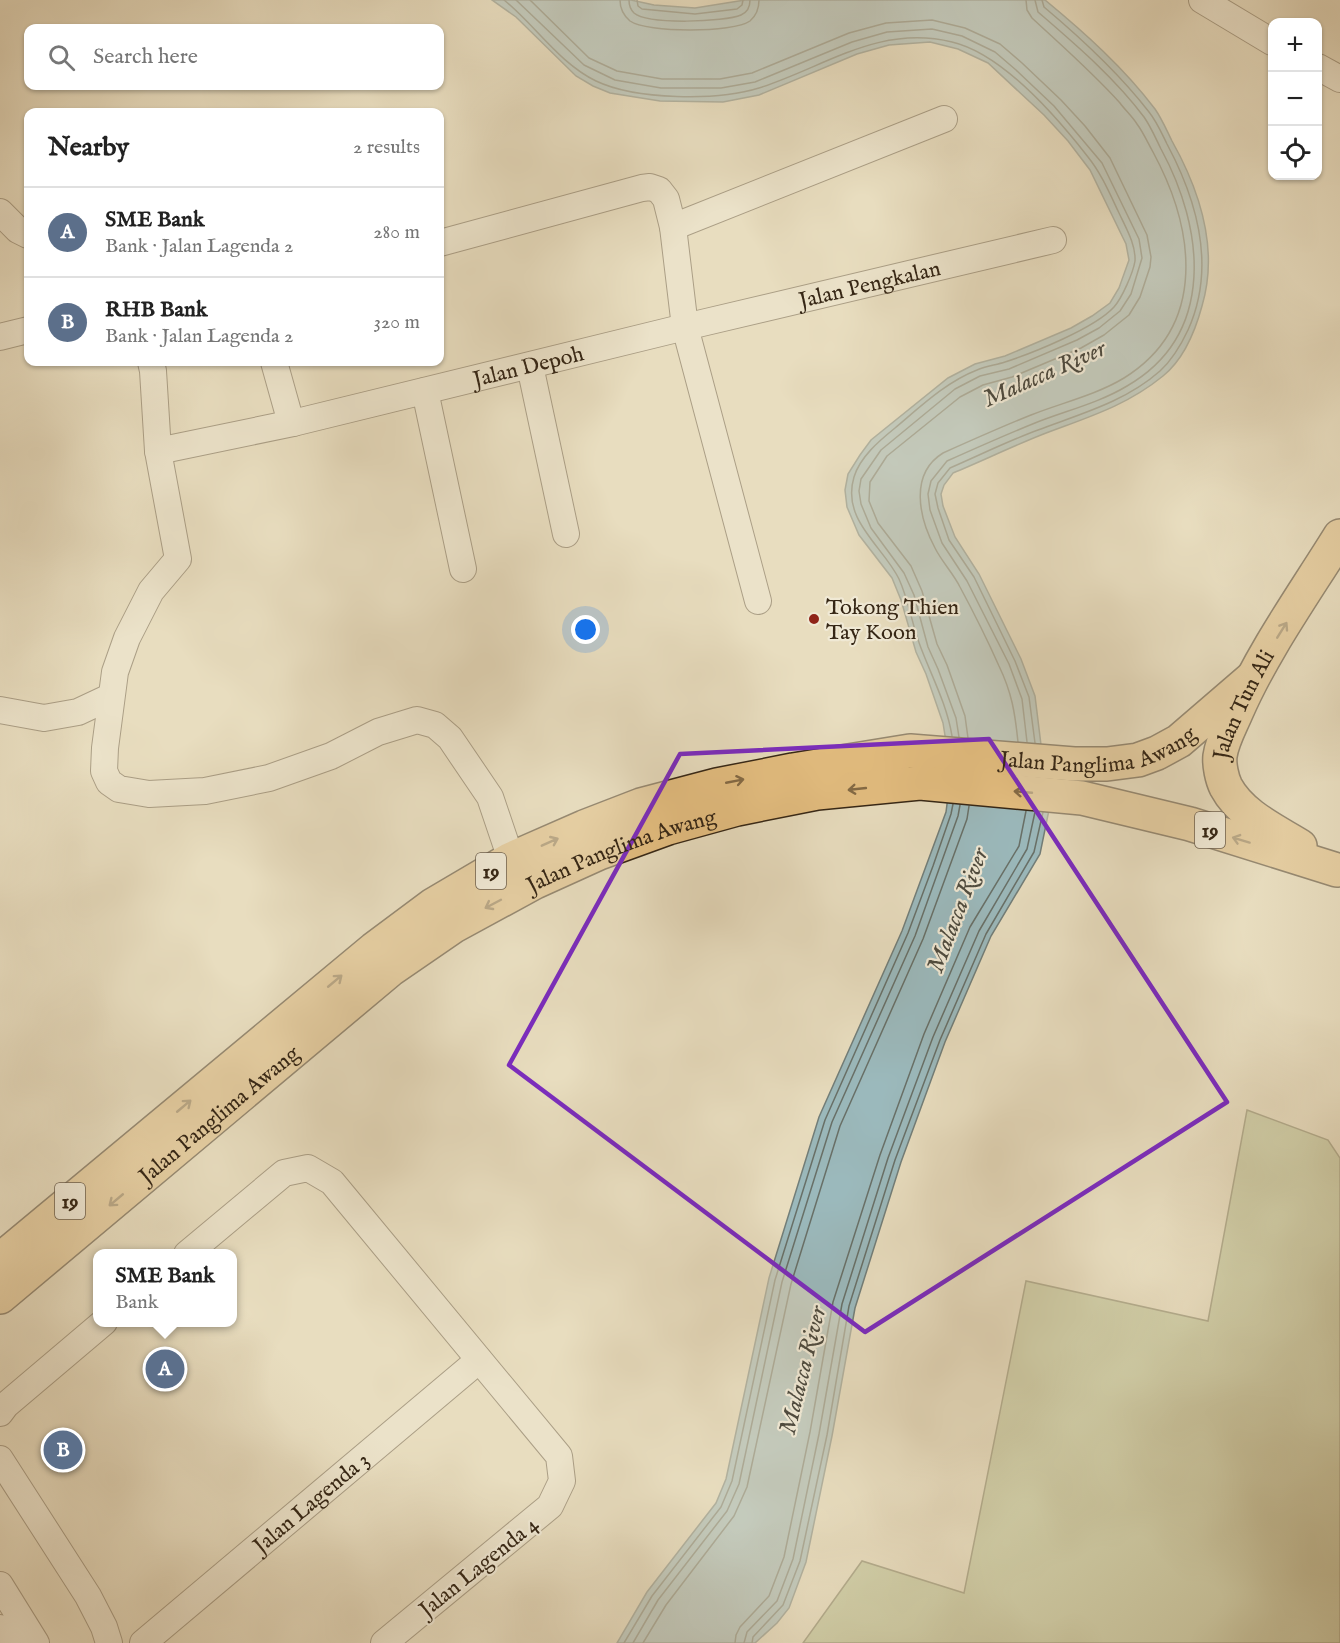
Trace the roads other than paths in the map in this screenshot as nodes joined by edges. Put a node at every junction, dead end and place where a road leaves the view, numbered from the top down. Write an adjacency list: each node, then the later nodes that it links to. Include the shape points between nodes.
1 (1202, 0): 2 (street)
2 (1268, 40)
3 (1322, 70): 4 (street)
4 (1340, 79)
5 (944, 118): 7 (street)
6 (0, 212): 8 (street)
7 (673, 227): 10 (street, via 666,199 659,190 642,188); 11 (street)
8 (24, 233)
9 (1053, 240): 11 (street, Jalan Pengkalan)
10 (444, 242)
11 (684, 327): 16 (street, Jalan Depoh); 23 (street)
12 (24, 331): 13 (street)
13 (0, 337)
14 (152, 366): 19 (street)
15 (275, 366): 18 (street)
16 (530, 366): 17 (street, Jalan Depoh); 20 (street)
17 (425, 391): 18 (street, Jalan Depoh); 22 (street)
18 (293, 423): 19 (street, Jalan Depoh)
19 (158, 451): 25 (street, via 178,559 152,591 127,638)
20 (566, 534)
21 (1340, 536): 24 (main road, Jalan Tun Ali, one-way to 21)
22 (463, 569)
23 (758, 601)
24 (1251, 679): 27 (main road, Jalan Panglima Awang / 19, one-way to 24, via 641,805 717,784 794,770 918,751 1074,764 1138,760 1179,741); 28 (main road, Jalan Tun Ali / 19, via 1225,736 1220,757 1226,787 1256,818)
25 (110, 697): 26 (street, via 78,712 44,718); 27 (street, via 104,771 109,782 119,789 149,794 205,791 269,778 332,756 378,732 417,720 435,725 450,738 490,797)
26 (0, 710)
27 (511, 859): 30 (main road, Jalan Panglima Awang / 19, one-way to 27, via 374,949 433,904)
28 (1338, 870): 31 (main road, Jalan Panglima Awang / 19, one-way to 31, via 1190,824 1082,798 915,783 817,793 668,828 535,882 454,926 390,970)
29 (193, 1249): 33 (street, via 284,1173 308,1168 332,1182)
30 (0, 1260)
31 (0, 1297)
32 (99, 1327): 34 (street)
33 (478, 1360): 37 (street, Jalan Lagenda 4, via 559,1456 562,1481 550,1506); 40 (street, Jalan Lagenda 3)
34 (0, 1413)
35 (0, 1459): 39 (street, via 88,1596)
36 (0, 1586): 38 (street)
37 (399, 1638)
38 (36, 1643)
39 (109, 1643)
40 (143, 1643)

